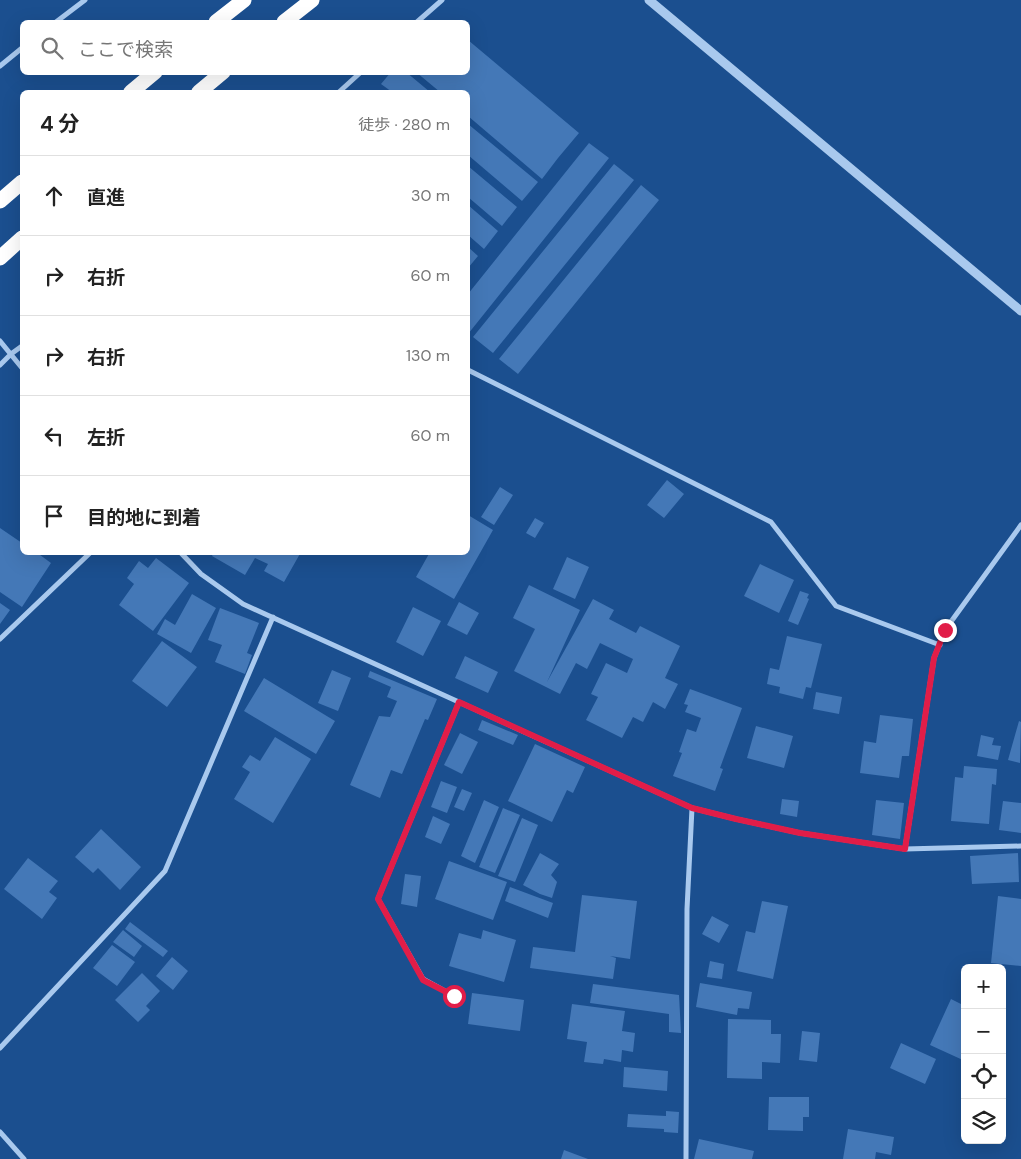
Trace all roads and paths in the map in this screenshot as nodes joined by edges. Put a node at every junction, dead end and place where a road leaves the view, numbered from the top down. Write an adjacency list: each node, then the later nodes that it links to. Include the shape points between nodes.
1 (85, 0): 6 (street)
2 (244, 0): 7 (highway)
3 (312, 0): 8 (highway)
4 (442, 0): 9 (street)
5 (649, 0): 22 (street)
6 (59, 20)
7 (219, 20)
8 (287, 20)
9 (419, 20)
10 (20, 50): 11 (street)
11 (0, 66)
12 (151, 75): 15 (highway)
13 (219, 75): 16 (highway)
14 (358, 75): 17 (street)
15 (133, 90)
16 (201, 90)
17 (341, 90)
18 (20, 184): 19 (highway)
19 (0, 201)
20 (20, 240): 21 (highway)
21 (0, 258)
22 (1021, 311)
23 (0, 341): 25 (street)
24 (20, 347): 25 (street)
25 (11, 354): 26 (street); 27 (street)
26 (0, 364)
27 (20, 365)
28 (470, 371): 34 (street, via 770,522 836,606)
29 (1021, 525): 34 (street, via 945,630)
30 (88, 555): 33 (street)
31 (183, 555): 32 (street, via 201,574 243,604)
32 (273, 617): 35 (street); 40 (street, via 165,872)
33 (0, 639)
34 (940, 645): 38 (street, via 934,658)
35 (459, 702): 36 (street); 39 (street, via 378,899 423,980)
36 (692, 808): 38 (street, via 800,833); 43 (street, via 687,909)
37 (1021, 846): 38 (street)
38 (905, 849)
39 (454, 996)
40 (0, 1048)
41 (0, 1132): 42 (street)
42 (24, 1159)
43 (686, 1159)

